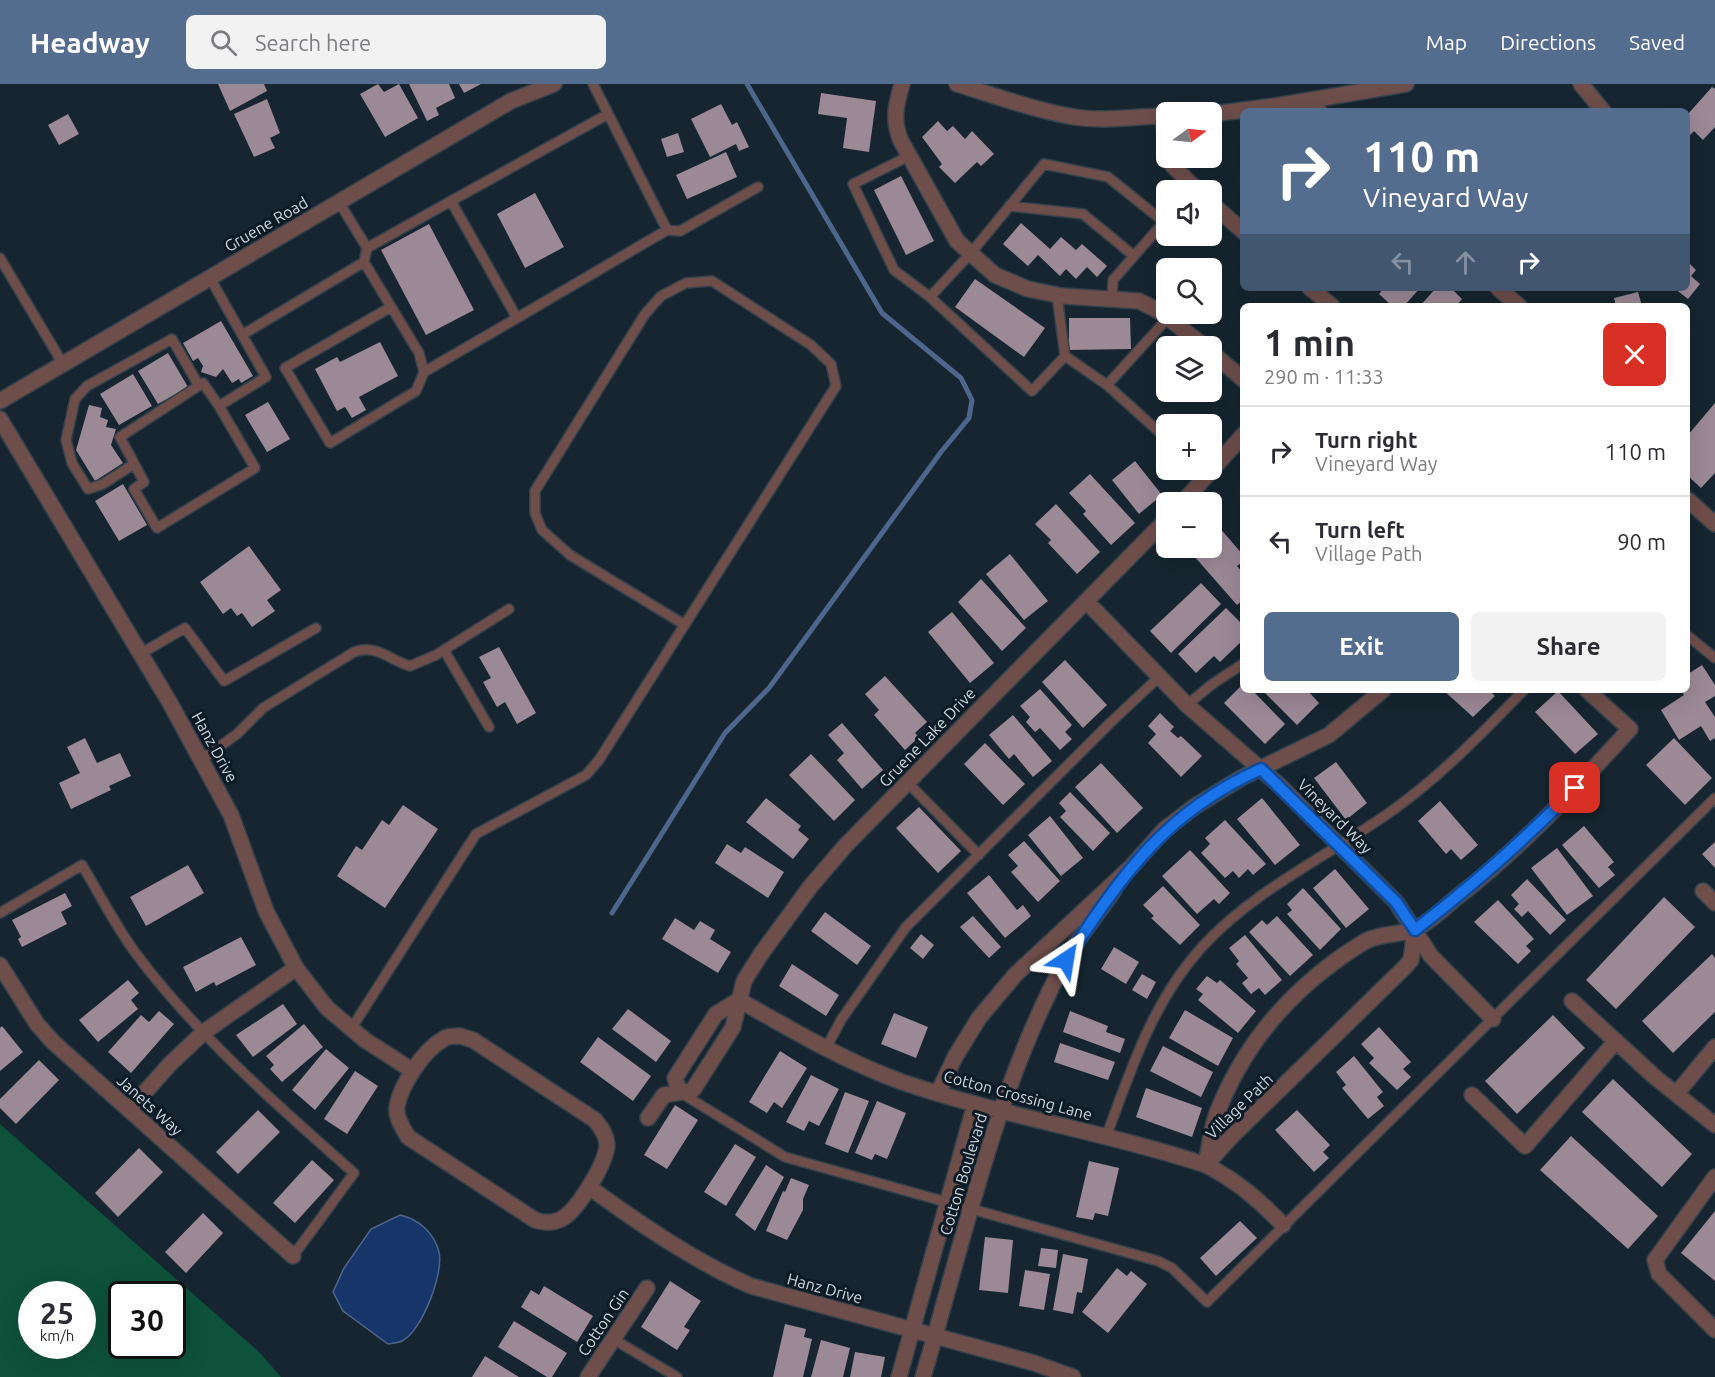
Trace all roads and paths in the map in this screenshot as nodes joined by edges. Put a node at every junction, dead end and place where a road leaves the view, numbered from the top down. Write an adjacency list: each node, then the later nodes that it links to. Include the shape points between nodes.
1 (554, 84): 19 (street, Gruene Road, via 511,101)
2 (593, 84): 12 (lane)
3 (902, 84): 14 (street, via 895,128)
4 (957, 84): 13 (street, via 1075,117 1125,120)
5 (1406, 84): 7 (street)
6 (1581, 84): 9 (street)
7 (1316, 105): 8 (street)
8 (1281, 108)
9 (1601, 108)
10 (1240, 112): 11 (street)
11 (1222, 113)
12 (608, 114): 18 (lane); 23 (lane)
13 (1156, 117)
14 (909, 156): 25 (street, via 957,241); 33 (lane, via 853,184 894,270)
15 (1175, 168): 16 (street)
16 (1187, 180)
17 (758, 187): 23 (lane, via 680,231)
18 (450, 201): 24 (lane); 39 (lane)
19 (339, 202): 24 (lane); 29 (street, Gruene Road)
20 (1009, 206): 25 (lane); 26 (lane, via 1083,214); 26 (lane, via 1044,164 1108,177 1164,222)
21 (1222, 213): 22 (street)
22 (1240, 228)
23 (667, 230): 39 (lane)
24 (367, 248): 28 (lane)
25 (971, 253): 32 (street, via 995,275); 33 (lane)
26 (1134, 256): 34 (lane, via 1113,280)
27 (0, 258): 46 (lane)
28 (364, 262): 37 (lane); 42 (lane)
29 (210, 278): 42 (lane); 46 (street, Gruene Road)
30 (1314, 291): 35 (street)
31 (1502, 291): 36 (street)
32 (1058, 296): 34 (street); 44 (lane)
33 (930, 297): 44 (lane, via 1032,391)
34 (1112, 299): 38 (street, via 1139,301)
35 (1328, 303)
36 (1516, 303)
37 (390, 307): 47 (lane, via 419,353); 47 (lane, via 285,368 330,443 416,391)
38 (1156, 311)
39 (517, 318): 47 (lane)
40 (1163, 324): 49 (lane)
41 (1176, 324): 43 (street)
42 (242, 335): 52 (lane, via 266,377)
43 (1191, 336)
44 (1065, 356): 49 (lane)
45 (1222, 361): 48 (street)
46 (63, 364): 51 (street, Gruene Road)
47 (424, 372)
48 (1240, 377)
49 (1107, 385): 54 (lane)
50 (199, 386): 52 (lane, via 203,383); 56 (lane, via 120,437); 56 (lane, via 172,339 87,386 75,399 66,440 72,463 88,489)
51 (0, 401)
52 (219, 406): 56 (lane, via 255,468 157,528 134,489 144,482)
53 (0, 419): 67 (street, Hanz Drive)
54 (1156, 429)
55 (1240, 438): 57 (street)
56 (134, 464)
57 (1192, 492)
58 (1690, 502): 59 (street)
59 (1715, 524)
60 (1156, 530): 61 (street, Gruene Lake Drive)
61 (1086, 601): 70 (street, Vineyard Way); 78 (street, Gruene Lake Drive)
62 (509, 609): 66 (lane)
63 (685, 625): 63 (lane, via 836,386 831,364 811,345 712,281 686,283 661,296 645,314 535,491 535,513 542,530 570,555); 92 (lane, via 586,775 476,834)
64 (316, 628): 67 (lane, via 224,681 185,628)
65 (1690, 638): 68 (lane)
66 (444, 650): 75 (lane); 76 (lane, via 410,666 393,662 382,651 366,648 354,652 263,708 237,734)
67 (140, 654): 76 (street, Hanz Drive)
68 (1715, 658)
69 (1240, 666): 74 (lane)
70 (1159, 677): 74 (street, Vineyard Way); 81 (lane)
71 (1379, 693): 77 (street, Cotton Boulevard, via 1329,735)
72 (1521, 693): 80 (lane, via 1433,780)
73 (1590, 693): 86 (street, via 1630,729 1528,837)
74 (1187, 705): 77 (street, Vineyard Way)
75 (489, 727)
76 (201, 760): 88 (street, Hanz Drive, via 231,815 266,911)
77 (1261, 769): 80 (street, Vineyard Way); 82 (street, Cotton Boulevard, via 1194,807 1164,830)
78 (908, 783): 81 (lane); 89 (street, Gruene Lake Drive, via 810,887 744,981)
79 (1715, 798): 91 (lane)
80 (1339, 846): 86 (street, Vineyard Way, via 1396,902); 107 (lane, via 1265,892 1201,948 1158,1007 1141,1041)
81 (979, 855): 96 (lane, via 906,927)
82 (1132, 866): 99 (street, Cotton Boulevard, via 1015,975 979,1018); 104 (street, Cotton Boulevard, via 1066,960)
83 (1703, 891): 84 (street)
84 (1715, 903)
85 (0, 913): 93 (lane, via 82,865 138,956)
86 (1415, 930): 91 (street, Vineyard Way, via 1431,956); 108 (street, Village Path, via 1411,960 1405,967); 108 (street, Village Path, via 1387,933 1366,941 1302,988 1265,1025 1239,1065 1216,1117)
87 (0, 965): 103 (street, Janets Way, via 36,1024)
88 (296, 968): 92 (street, Hanz Drive, via 327,1008); 93 (street)
89 (739, 1000): 96 (street, Cotton Crossing Lane); 98 (street, Gruene Lake Drive, via 734,1027 693,1090); 98 (street, via 716,1014 675,1078)
90 (1572, 1000): 94 (street)
91 (1493, 1019): 113 (lane)
92 (351, 1029): 97 (street, Hanz Drive)
93 (204, 1032): 103 (street); 114 (lane, via 234,1065 354,1173)
94 (1616, 1041): 100 (street); 101 (street, via 1525,1146)
95 (1715, 1047): 100 (street)
96 (825, 1048): 99 (street, Cotton Crossing Lane)
97 (413, 1071): 110 (street, via 397,1107 399,1122 408,1137 542,1223 564,1218); 110 (street, via 444,1038 460,1036 473,1040 595,1120 606,1133 606,1152)
98 (680, 1092): 105 (street, Gruene Lake Drive, via 664,1095); 111 (lane, via 785,1157)
99 (938, 1093): 102 (street, Cotton Crossing Lane)
100 (1677, 1093): 106 (street)
101 (1472, 1095)
102 (975, 1104): 104 (street, Cotton Crossing Lane); 111 (street, Cotton Boulevard)
103 (129, 1110): 114 (street, Janets Way)
104 (1001, 1110): 107 (street, Cotton Crossing Lane); 112 (street, Cotton Boulevard)
105 (648, 1118)
106 (1715, 1125)
107 (1106, 1137): 108 (street, Cotton Crossing Lane)
108 (1206, 1165): 113 (street, Cotton Crossing Lane, via 1240,1184)
109 (1715, 1177): 117 (street, via 1655,1260 1659,1274)
110 (589, 1187): 116 (street, Hanz Drive, via 633,1218 751,1286)
111 (946, 1203): 112 (lane); 116 (street, Cotton Boulevard)
112 (970, 1210): 113 (lane, via 1158,1261 1172,1268 1207,1302); 118 (street, Cotton Boulevard)
113 (1283, 1225)
114 (293, 1256)
115 (647, 1288): 119 (street, Cotton Gin)
116 (912, 1330): 118 (street, Hanz Drive); 122 (street, Cotton Boulevard)
117 (1715, 1330)
118 (935, 1336): 123 (street, Cotton Boulevard); 124 (street, Hanz Drive)
119 (613, 1339): 120 (street, Cotton Gin); 121 (lane)
120 (588, 1377)
121 (677, 1377)
122 (899, 1377)
123 (923, 1377)
124 (1072, 1377)

